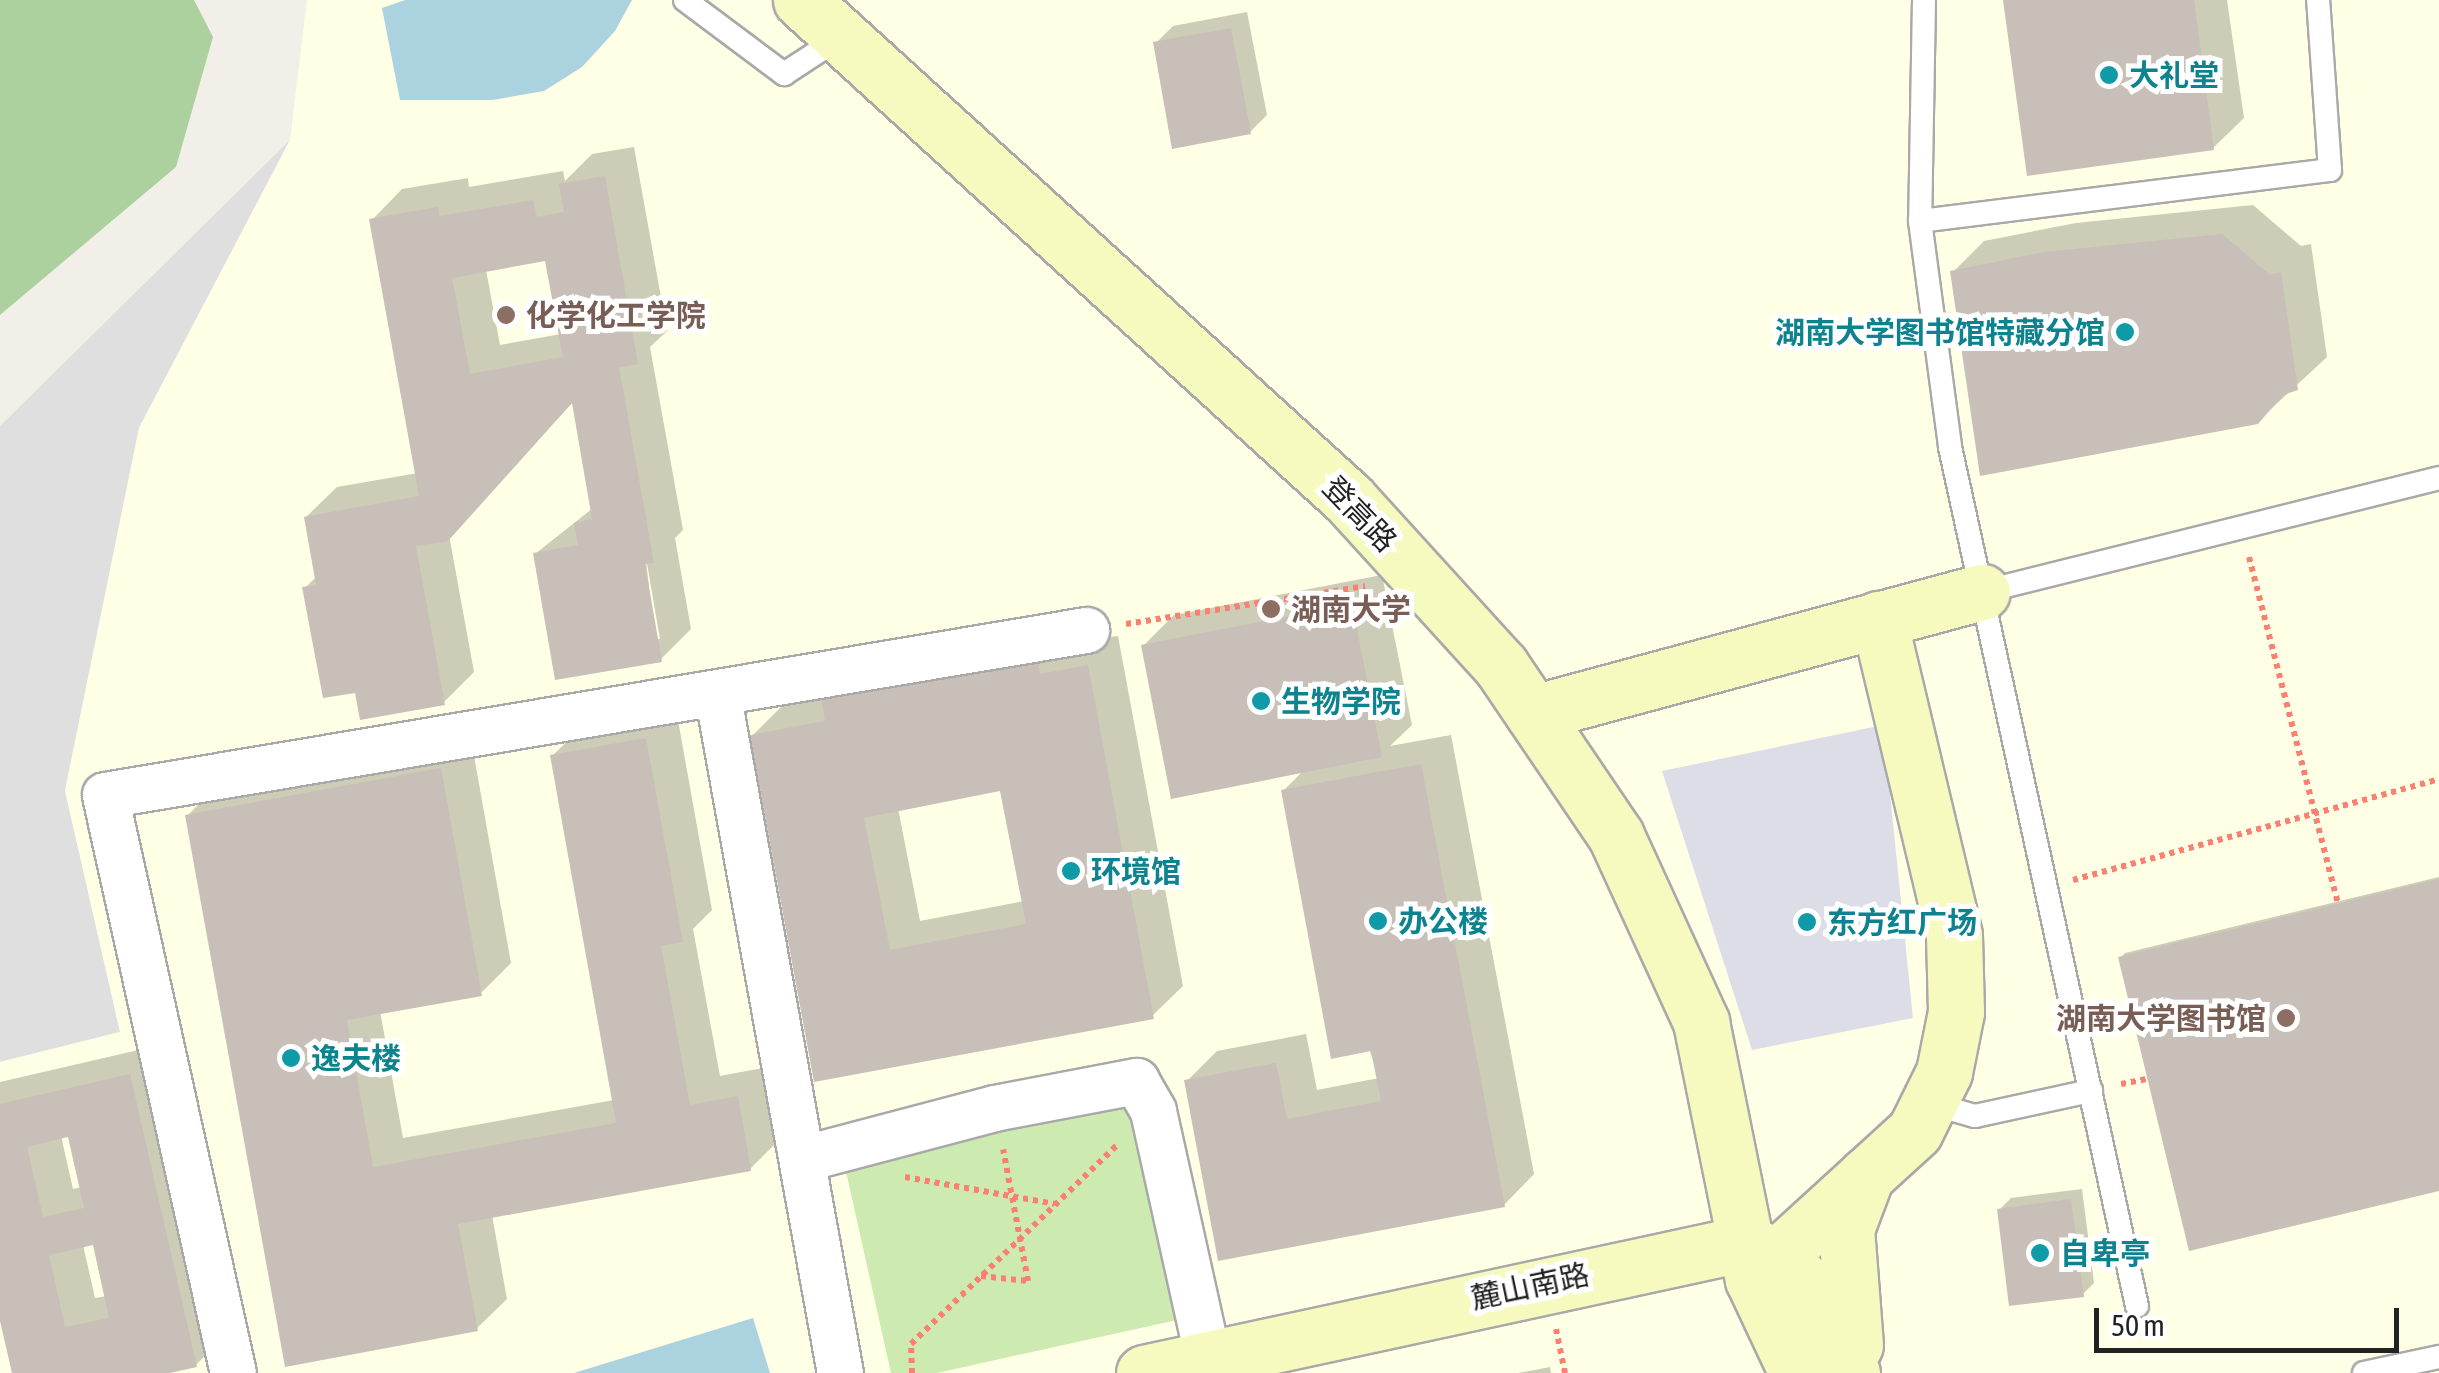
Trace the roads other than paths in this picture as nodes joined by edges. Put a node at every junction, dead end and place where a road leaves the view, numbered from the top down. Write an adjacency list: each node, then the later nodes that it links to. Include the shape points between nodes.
1 (685, 0): 5 (lane, via 784,74)
2 (801, 0): 5 (street, 登高路)
3 (1924, 0): 6 (lane)
4 (2318, 0): 6 (lane, via 2330,170)
5 (839, 38): 12 (street, 登高路, via 1349,500 1501,666)
6 (1920, 221): 8 (lane, via 1950,446)
7 (2439, 478): 8 (lane)
8 (1982, 592): 9 (street); 13 (lane)
9 (1879, 619): 12 (street); 14 (street, via 1954,935 1956,1012 1944,1072)
10 (1086, 630): 11 (street)
11 (717, 692): 15 (street); 21 (street, via 104,794)
12 (1533, 713): 17 (street, 登高路, via 1616,836 1701,1022)
13 (2091, 1092): 14 (lane, via 1975,1116); 18 (lane)
14 (1928, 1103): 16 (street, via 1916,1131)
15 (805, 1158): 20 (street, via 994,1108 1136,1081 1152,1111); 22 (street)
16 (1867, 1175): 17 (street); 26 (street, via 1846,1229 1844,1257)
17 (1759, 1259): 20 (street, 麓山南路); 24 (street, 麓山南路, via 1554,1318); 25 (street); 26 (street, via 1815,1292)
18 (2137, 1306)
19 (2439, 1357): 27 (lane)
20 (1209, 1365): 23 (street, 麓山南路)
21 (233, 1373)
22 (840, 1373)
23 (1144, 1373)
24 (1304, 1373)
25 (1797, 1373)
26 (1855, 1373)
27 (2364, 1373)

